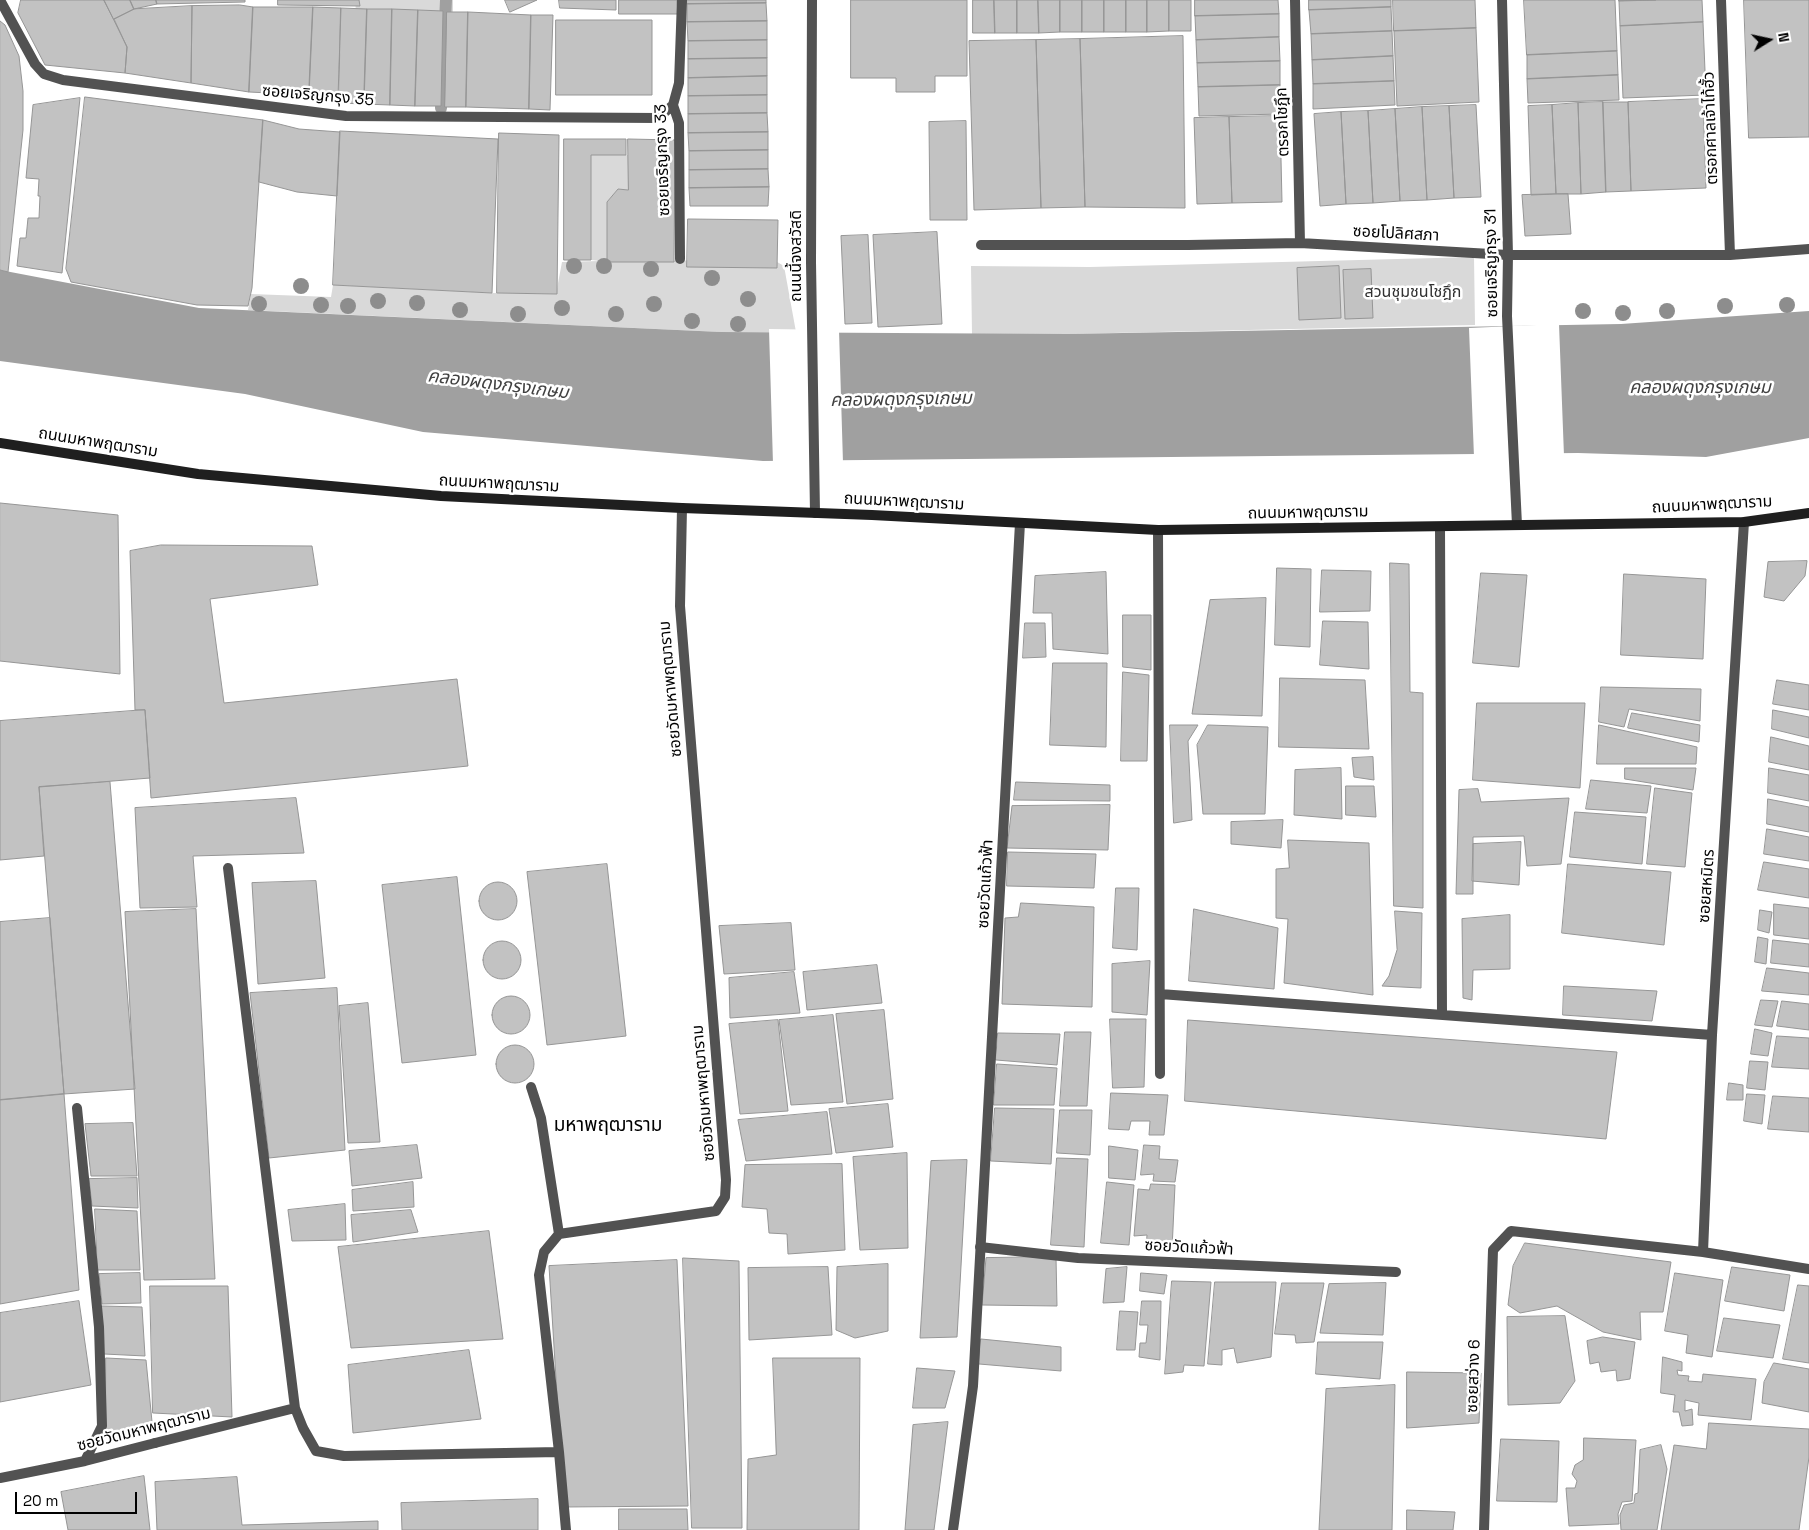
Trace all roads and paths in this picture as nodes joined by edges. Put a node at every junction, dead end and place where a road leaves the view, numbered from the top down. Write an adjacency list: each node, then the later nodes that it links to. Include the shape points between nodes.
1 (0, 0): 7 (street, ซอยเจริญกรุง 35, via 35,64 44,74 63,80 346,116 658,118)
2 (682, 0): 7 (street, ซอยเจริญกรุง 33, via 679,83)
3 (812, 0): 16 (street, ถนนนี้จงสวัสดิ)
4 (1295, 0): 8 (street, ตรอกโชฎึก)
5 (1502, 0): 11 (street, ซอยเจริญกรุง 31)
6 (1721, 0): 12 (street, ตรอกศาลเจ้าไท้ฮั้ว)
7 (673, 105): 13 (street, ซอยเจริญกรุง 33, via 679,123)
8 (1300, 243): 9 (street, ซอยโปลิศสภา); 11 (street, ซอยโปลิศสภา)
9 (982, 245)
10 (1809, 249): 12 (street, ซอยโปลิศสภา)
11 (1508, 255): 12 (street, ซอยโปลิศสภา); 20 (street, ซอยเจริญกรุง 31, via 1507,316)
12 (1730, 255)
13 (680, 259)
14 (0, 443): 15 (main road, ถนนมหาพฤฒาราม, via 198,474 441,496)
15 (682, 508): 16 (main road, ถนนมหาพฤฒาราม); 30 (street, ซอยวัดมหาพฤฒาราม, via 680,606 725,1197 716,1211)
16 (815, 513): 19 (main road, ถนนมหาพฤฒาราม)
17 (1809, 513): 18 (main road, ถนนมหาพฤฒาราม)
18 (1744, 522): 20 (main road, ถนนมหาพฤฒาราม); 26 (street, ซอยสหมิตร)
19 (1020, 523): 22 (main road, ถนนมหาพฤฒาราม); 31 (street, ซอยวัดแก้วฟ้า)
20 (1517, 525): 21 (main road, ถนนมหาพฤฒาราม)
21 (1440, 527): 22 (main road, ถนนมหาพฤฒาราม); 25 (street)
22 (1158, 530): 24 (street)
23 (228, 868): 35 (street)
24 (1160, 994): 25 (street); 27 (street)
25 (1442, 1016): 26 (street)
26 (1712, 1035): 32 (street, ซอยสหมิตร)
27 (1160, 1074)
28 (531, 1087): 30 (street, via 541,1118)
29 (78, 1108): 37 (street, via 99,1328 102,1426)
30 (559, 1234): 36 (street, via 544,1252 539,1275)
31 (980, 1247): 34 (street, ซอยวัดแก้วฟ้า, via 1078,1258); 40 (street, ซอยวัดแก้วฟ้า, via 973,1386)
32 (1702, 1252): 33 (street); 41 (street, ซอยสว่าง 6, via 1511,1231 1493,1250)
33 (1809, 1270)
34 (1396, 1272)
35 (295, 1408): 36 (street, via 316,1451 344,1456); 37 (street, ซอยวัดมหาพฤฒาราม)
36 (560, 1452): 39 (street)
37 (86, 1461): 38 (street, ซอยวัดมหาพฤฒาราม)
38 (0, 1478)
39 (566, 1530)
40 (953, 1530)
41 (1484, 1530)

